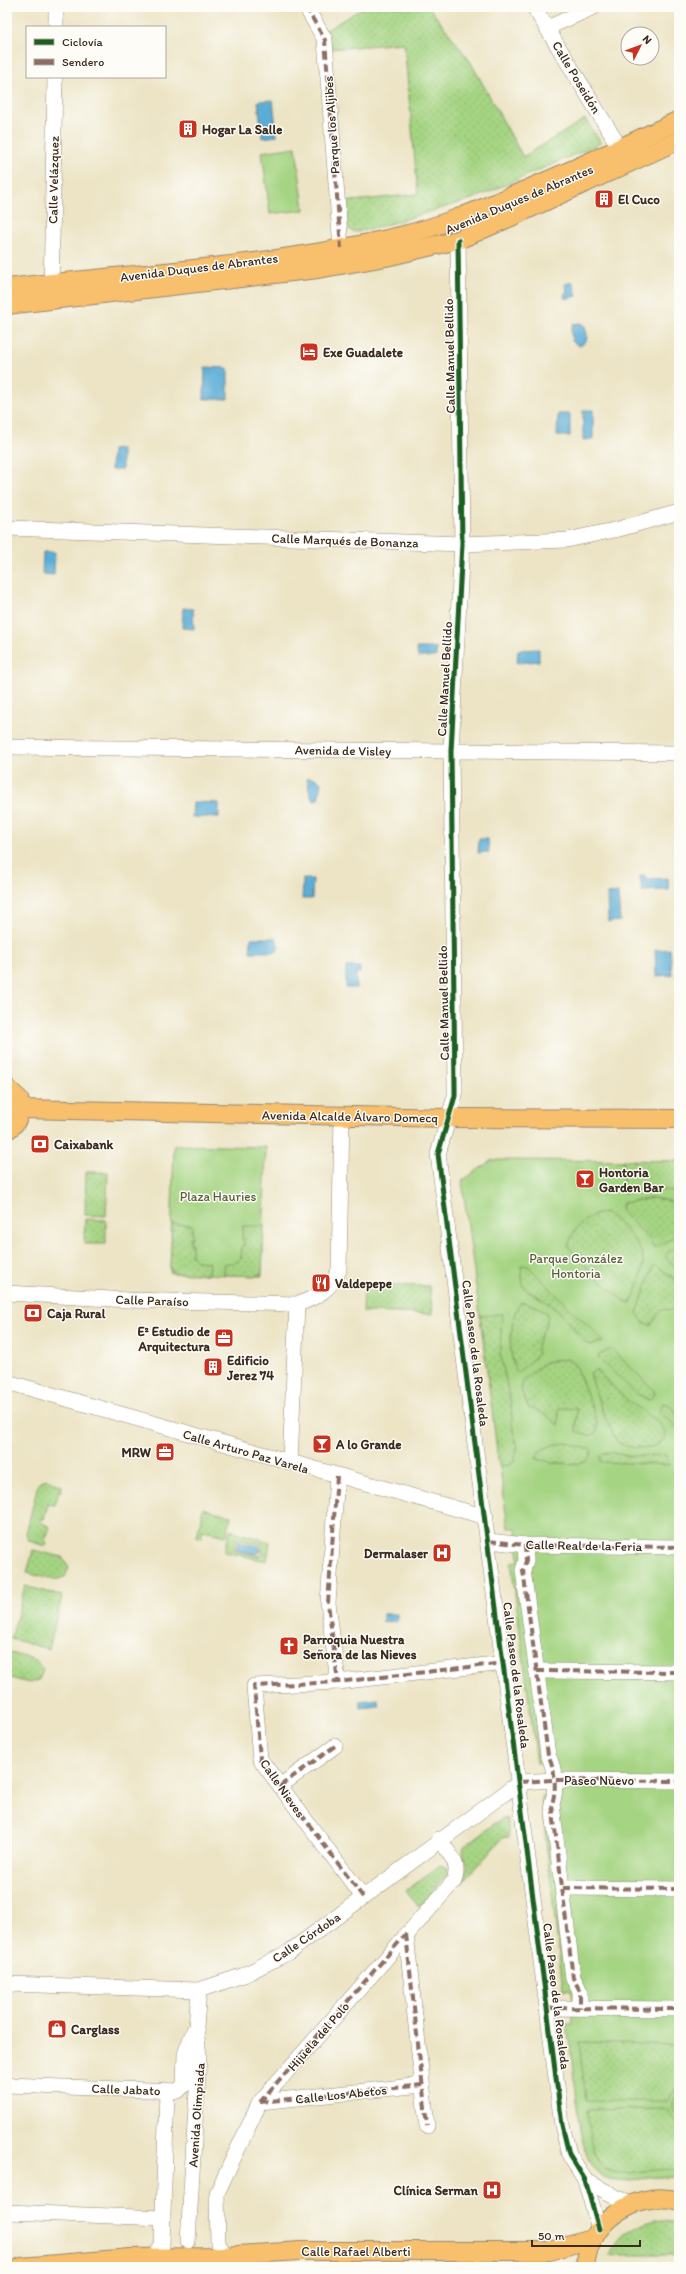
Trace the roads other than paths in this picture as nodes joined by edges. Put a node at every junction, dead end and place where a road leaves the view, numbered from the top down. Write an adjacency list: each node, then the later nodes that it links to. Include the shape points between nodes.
1 (56, 7): 5 (street)
2 (306, 7): 13 (street, Parque los Aljibes, via 325,40)
3 (534, 7): 6 (street, Calle Poseidón)
4 (594, 7): 6 (street)
5 (56, 26)
6 (547, 28): 10 (street, Calle Poseidón)
7 (55, 78): 16 (street, Calle Velázquez)
8 (679, 120): 10 (main road, Avenida Duques de Abrantes)
9 (679, 140): 11 (main road, Avenida Duques de Abrantes)
10 (619, 148): 11 (street, Calle Poseidón); 13 (main road, Avenida Duques de Abrantes, via 453,220 401,236)
11 (629, 163): 12 (main road, Avenida Duques de Abrantes)
12 (458, 240): 14 (main road, Avenida Duques de Abrantes, via 386,257 318,269); 20 (street, Calle Manuel Bellido)
13 (341, 248): 14 (main road, Avenida Duques de Abrantes)
14 (274, 266): 16 (main road, Avenida Duques de Abrantes)
15 (7, 288): 16 (main road, Avenida Duques de Abrantes)
16 (51, 292): 17 (main road, Avenida Duques de Abrantes)
17 (7, 305)
18 (679, 512): 20 (street, Calle Marqués de Bonanza, via 567,540)
19 (7, 528): 20 (street, Calle Marqués de Bonanza)
20 (462, 544): 22 (street, Calle Manuel Bellido)
21 (7, 747): 22 (street, Avenida de Visley)
22 (451, 752): 23 (street, Avenida de Visley); 27 (street, Calle Manuel Bellido, via 455,1096)
23 (679, 753)
24 (7, 1088): 25 (main road, via 19,1099)
25 (20, 1109): 26 (main road, Avenida Alcalde Álvaro Domecq); 29 (main road, via 18,1119)
26 (342, 1116): 27 (main road, Avenida Alcalde Álvaro Domecq); 31 (street, Calle Paraíso, via 340,1270 335,1281 324,1292 312,1300)
27 (448, 1118): 28 (main road, Avenida Alcalde Álvaro Domecq); 35 (street, Calle Paseo de la Rosaleda, via 438,1154)
28 (679, 1119)
29 (7, 1130)
30 (7, 1293): 31 (street, Calle Paraíso, via 128,1300)
31 (297, 1304): 33 (street)
32 (7, 1382): 33 (street, Calle Arturo Paz Varela)
33 (290, 1463): 34 (street, Calle Arturo Paz Varela)
34 (337, 1476): 35 (street, Calle Arturo Paz Varela); 42 (street, via 328,1603)
35 (486, 1517): 36 (street, Calle Paseo de la Rosaleda)
36 (489, 1542): 37 (street, Calle Real de la Feria); 39 (street, Calle Paseo de la Rosaleda)
37 (525, 1545): 38 (street, Calle Real de la Feria); 40 (street, via 524,1570)
38 (679, 1547)
39 (504, 1663): 42 (street); 46 (street, Calle Paseo de la Rosaleda)
40 (537, 1671): 41 (street); 44 (street, via 548,1755 553,1764)
41 (679, 1672)
42 (338, 1682): 47 (street, Calle Nieves, via 254,1686 260,1759)
43 (335, 1746): 47 (street)
44 (554, 1780): 45 (street, Paseo Nuevo); 46 (street, Paseo Nuevo); 49 (street, via 552,1804)
45 (679, 1781)
46 (520, 1782): 48 (street, Calle Córdoba); 55 (street, Calle Paseo de la Rosaleda)
47 (280, 1786): 51 (street, Calle Nieves)
48 (439, 1840): 51 (street, Calle Córdoba); 52 (street, Hijuela del Polo, via 455,1863 457,1872 454,1881)
49 (563, 1888): 50 (street); 56 (street, via 574,1978 580,1991)
50 (679, 1889)
51 (363, 1897): 54 (street, Calle Córdoba, via 289,1952 244,1976)
52 (406, 1934): 60 (street); 62 (street, Hijuela del Polo)
53 (7, 1984): 54 (street, Calle Córdoba)
54 (199, 1990): 58 (street, Avenida Olimpiada)
55 (547, 2008): 56 (street); 64 (street, Calle Paseo de la Rosaleda, via 564,2139)
56 (580, 2008): 57 (street)
57 (679, 2009)
58 (196, 2027): 61 (street, via 185,2054 184,2085 178,2091); 70 (street, Avenida Olimpiada, via 199,2057)
59 (7, 2085): 61 (street, Calle Jabato)
60 (422, 2085): 62 (street, Calle Los Abetos); 63 (street)
61 (167, 2091): 68 (street, Calle Jabato)
62 (260, 2102): 72 (street, Hijuela del Polo, via 217,2193 218,2244)
63 (427, 2126)
64 (585, 2180): 66 (street); 69 (street, Calle Paseo de la Rosaleda)
65 (679, 2201): 66 (main road, via 651,2199)
66 (631, 2205): 69 (main road, via 612,2215)
67 (7, 2212): 68 (street)
68 (163, 2218): 71 (street, Calle Jabato, via 162,2246)
69 (596, 2234): 72 (main road, Calle Rafael Alberti, via 550,2251 300,2250); 74 (main road)
70 (188, 2241)
71 (143, 2261): 72 (main road, Calle Rafael Alberti); 73 (main road, Calle Rafael Alberti)
72 (224, 2261)
73 (21, 2267)
74 (584, 2267)

